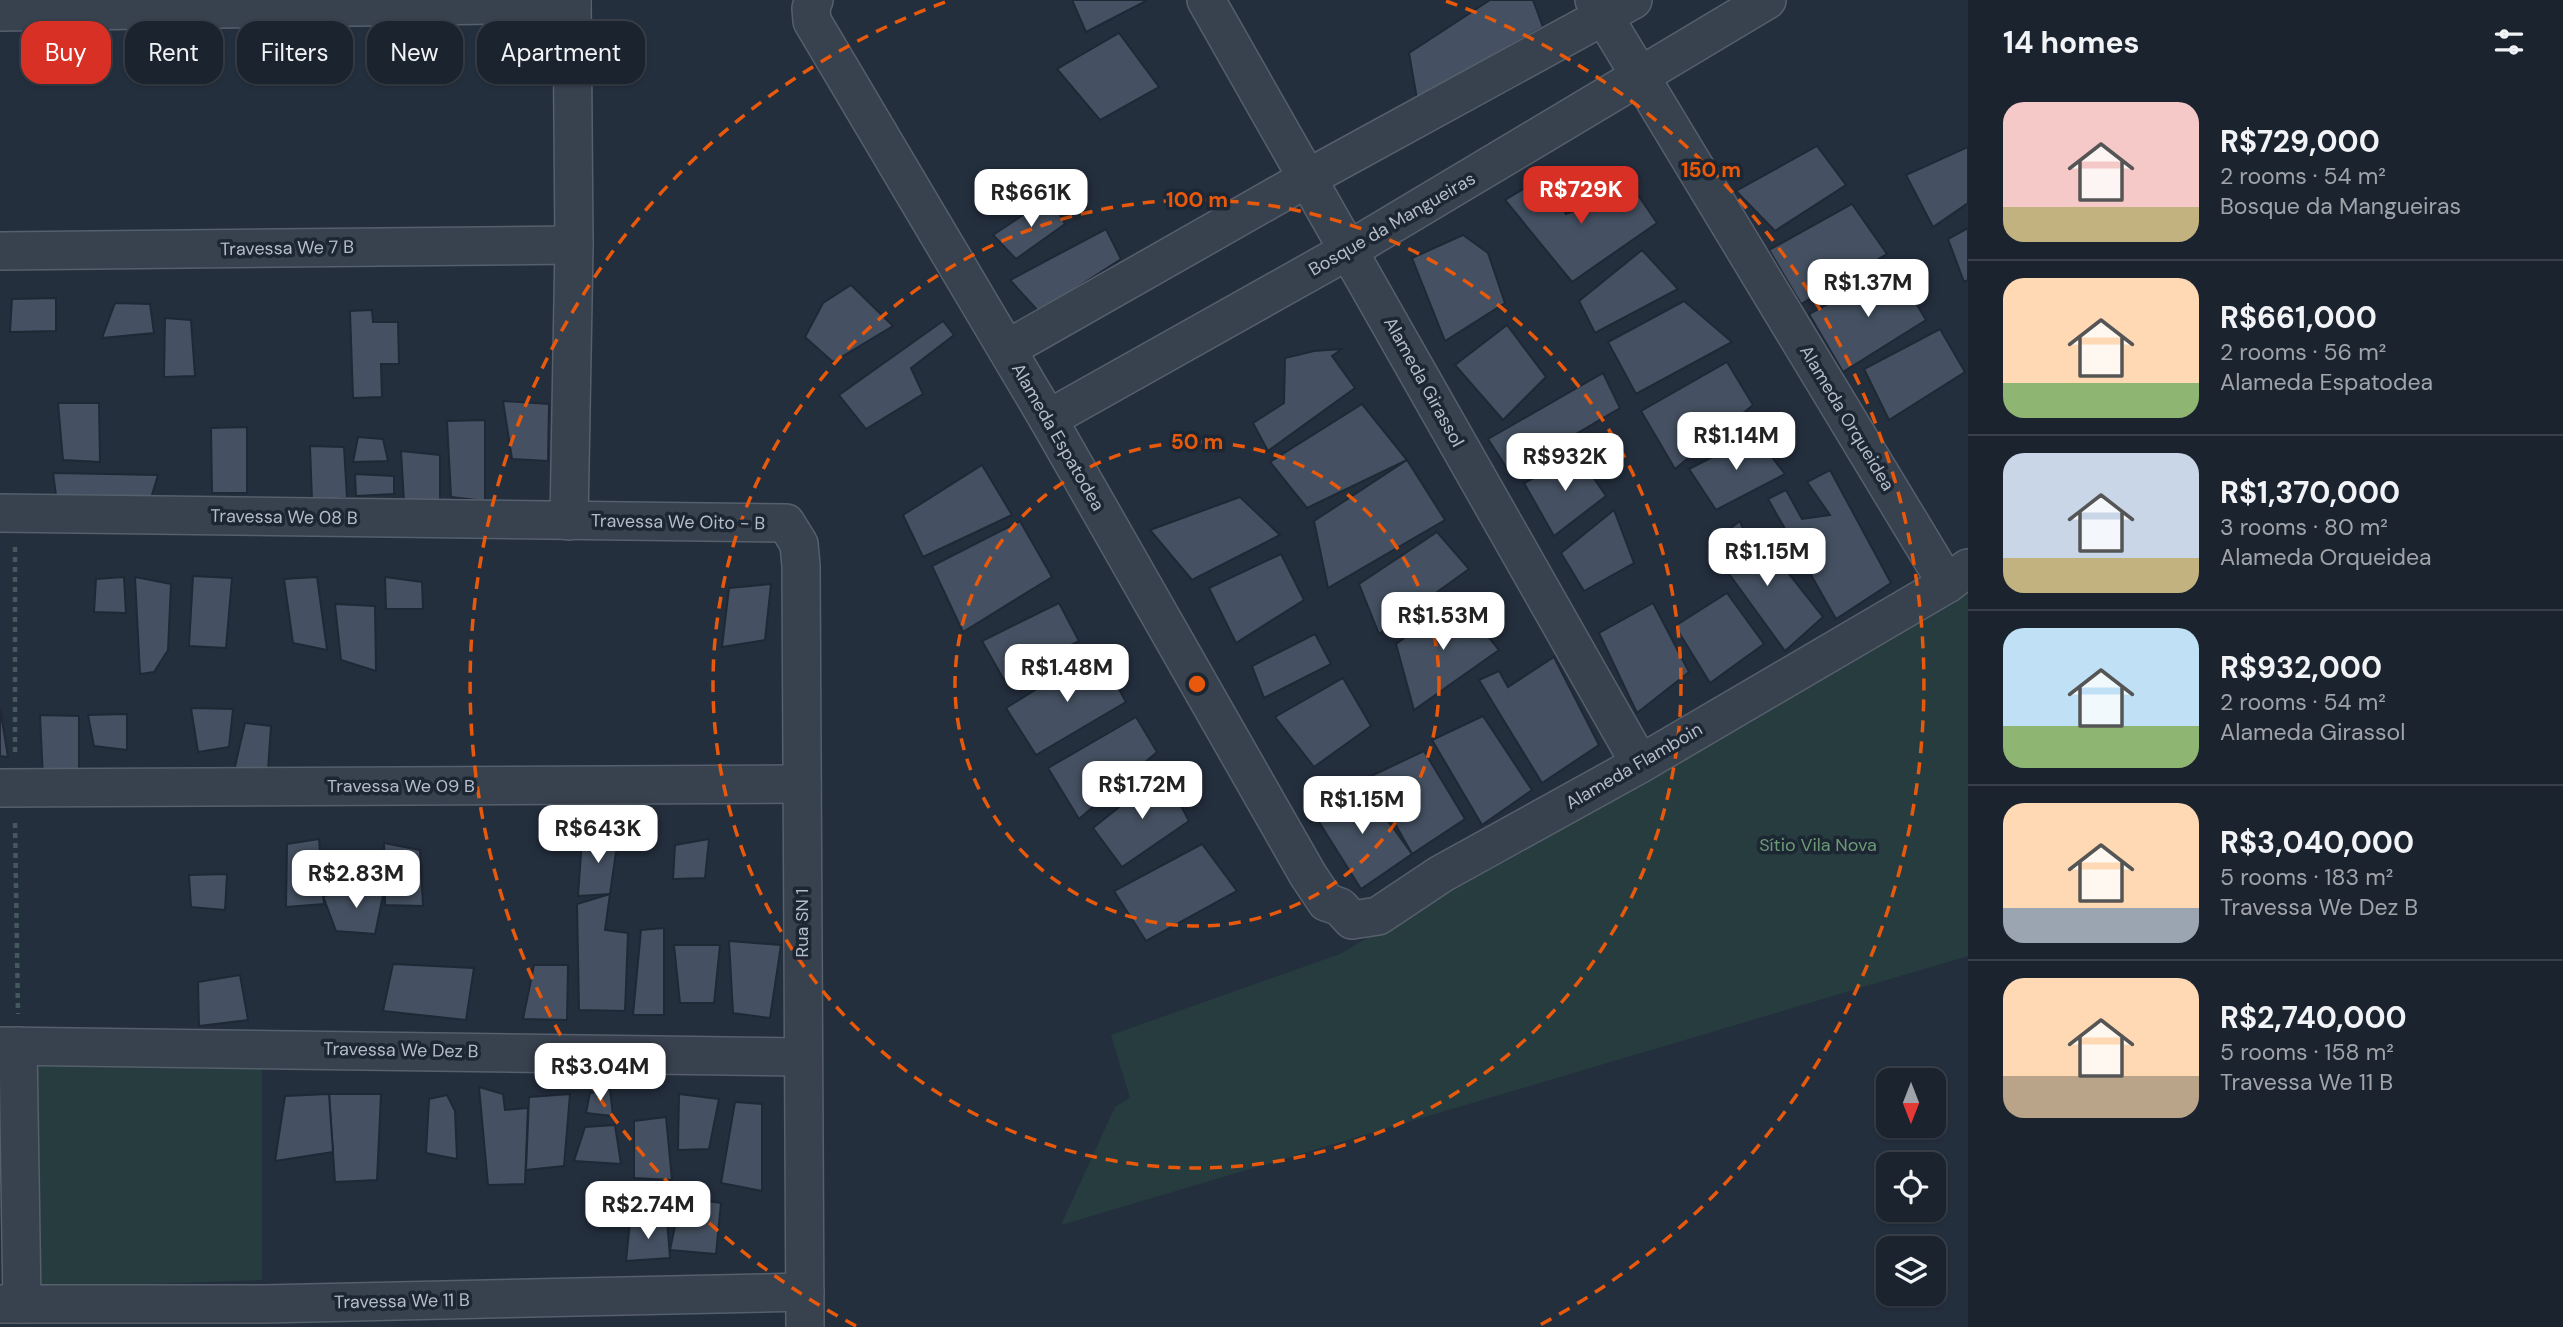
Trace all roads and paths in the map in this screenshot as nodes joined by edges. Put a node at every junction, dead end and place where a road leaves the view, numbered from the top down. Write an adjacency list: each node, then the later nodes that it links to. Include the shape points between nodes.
1 (814, 0): 12 (street, Alameda Espatodea, via 812,22)
2 (1206, 0): 8 (street, Alameda Girassol)
3 (1768, 0): 7 (street, Bosque da Mangueiras)
4 (572, 2): 6 (street); 9 (street)
5 (1610, 5): 7 (street, Alameda Orqueidea); 8 (street)
6 (0, 12)
7 (1642, 77): 10 (street, Bosque da Mangueiras); 17 (street, Alameda Orqueidea)
8 (1306, 179): 10 (street, Alameda Girassol); 12 (street)
9 (573, 245): 11 (street, Travessa We 7 B); 15 (street)
10 (1349, 250): 13 (street, Bosque da Mangueiras); 18 (street, Alameda Girassol)
11 (0, 251)
12 (1007, 349): 13 (street, Alameda Espatodea)
13 (1048, 419): 21 (street, Alameda Espatodea)
14 (0, 513): 15 (street, Travessa We 08 B)
15 (569, 521): 16 (street, Travessa We Oito - B)
16 (786, 523): 19 (street, Rua SN 1, via 799,544)
17 (1957, 576): 18 (street, Alameda Flamboin)
18 (1640, 764): 21 (street, Alameda Flamboin, via 1441,874 1378,916 1352,920 1340,907 1326,902)
19 (802, 784): 20 (street, Travessa We 09 B); 23 (street, Rua SN 1)
20 (0, 788)
21 (1308, 875)
22 (9, 1046): 23 (street, Travessa We Dez B); 24 (street)
23 (802, 1057): 25 (street, Rua SN 1)
24 (11, 1304): 26 (street, Travessa We 11 B)
25 (805, 1310): 26 (street, Travessa We 11 B)
26 (264, 1315)

